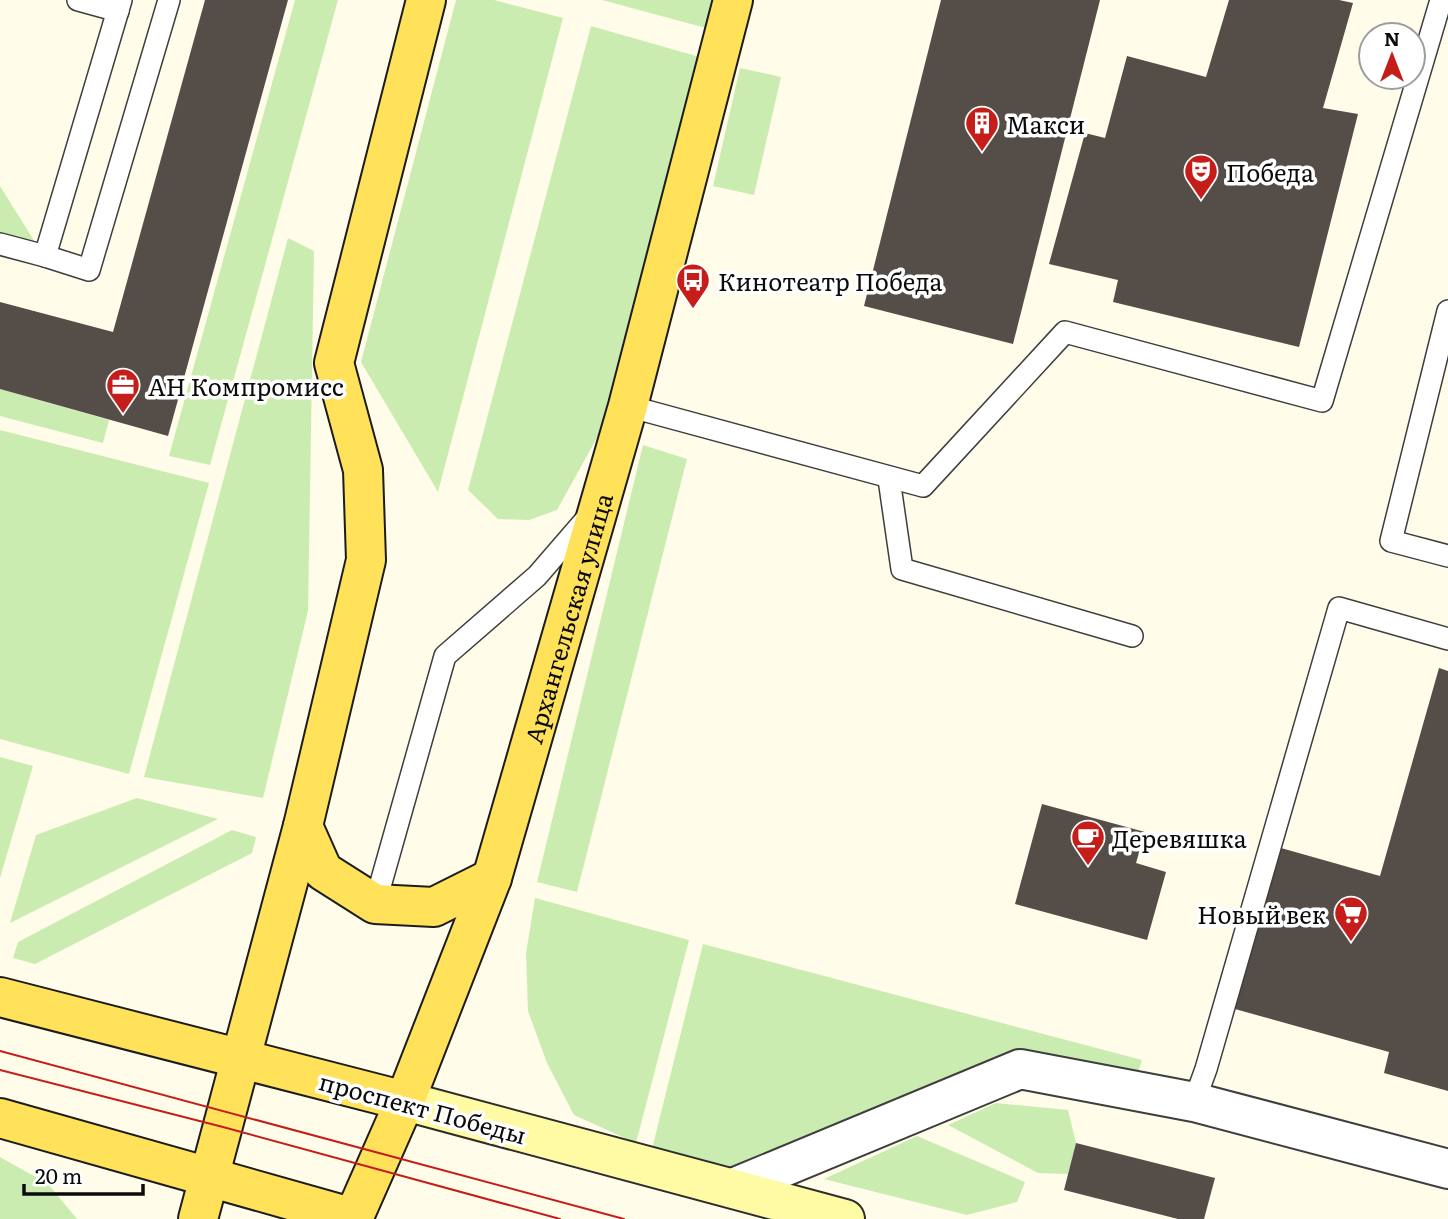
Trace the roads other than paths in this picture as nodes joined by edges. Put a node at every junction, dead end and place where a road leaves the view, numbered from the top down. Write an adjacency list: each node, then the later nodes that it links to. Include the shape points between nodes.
1 (78, 0): 6 (lane)
2 (169, 0): 8 (lane, via 89,270)
3 (426, 0): 16 (main road, via 334,363 363,470 366,560)
4 (733, 0): 10 (main road, Архангельская улица)
5 (1441, 0): 11 (lane, via 1322,401 1065,332 923,486)
6 (120, 6): 8 (lane)
7 (0, 244): 8 (lane)
8 (45, 256)
9 (1448, 311): 13 (lane, via 1391,541)
10 (628, 407): 11 (lane); 12 (main road, Архангельская улица)
11 (889, 478): 14 (lane, via 902,569)
12 (600, 503): 17 (main road, Архангельская улица); 18 (lane, via 537,576 445,656)
13 (1448, 556)
14 (1132, 636)
15 (1448, 639): 22 (lane, via 1339,608)
16 (303, 826): 18 (main road, via 323,871); 20 (main road)
17 (492, 878): 18 (main road, via 434,907); 21 (main road, Архангельская улица)
18 (375, 904)
19 (0, 998): 20 (main road, проспект Победы)
20 (241, 1059): 21 (main road, проспект Победы); 25 (main road)
21 (405, 1101): 26 (main road, проспект Победы); 28 (main road, Архангельская улица)
22 (1194, 1102): 24 (street); 26 (street, via 1020,1069)
23 (0, 1118): 25 (main road)
24 (1448, 1168)
25 (210, 1177): 27 (main road); 28 (main road)
26 (733, 1188): 29 (main road, проспект Победы)
27 (198, 1219)
28 (355, 1219)
29 (845, 1219)

